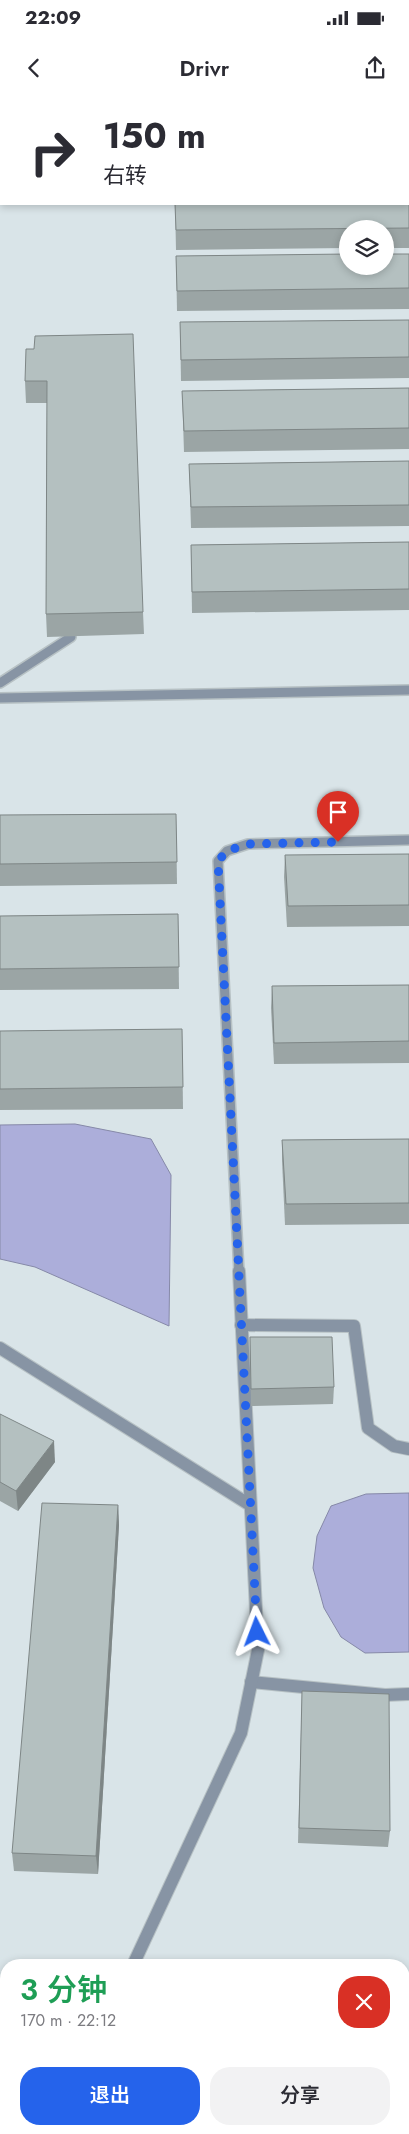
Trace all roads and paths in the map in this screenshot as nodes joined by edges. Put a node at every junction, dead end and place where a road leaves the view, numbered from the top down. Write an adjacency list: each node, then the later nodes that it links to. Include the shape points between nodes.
1 (71, 637): 2 (lane)
2 (0, 683)
3 (409, 690): 4 (lane)
4 (0, 698)
5 (409, 840): 6 (lane, via 248,844 227,851 218,861)
6 (241, 1325): 8 (lane, via 354,1326 368,1428 394,1446); 9 (lane)
7 (0, 1348): 9 (lane)
8 (409, 1449)
9 (250, 1505): 10 (lane, via 258,1650)
10 (251, 1682): 11 (lane, via 385,1695); 12 (lane, via 241,1733)
11 (409, 1694)
12 (136, 1959)

